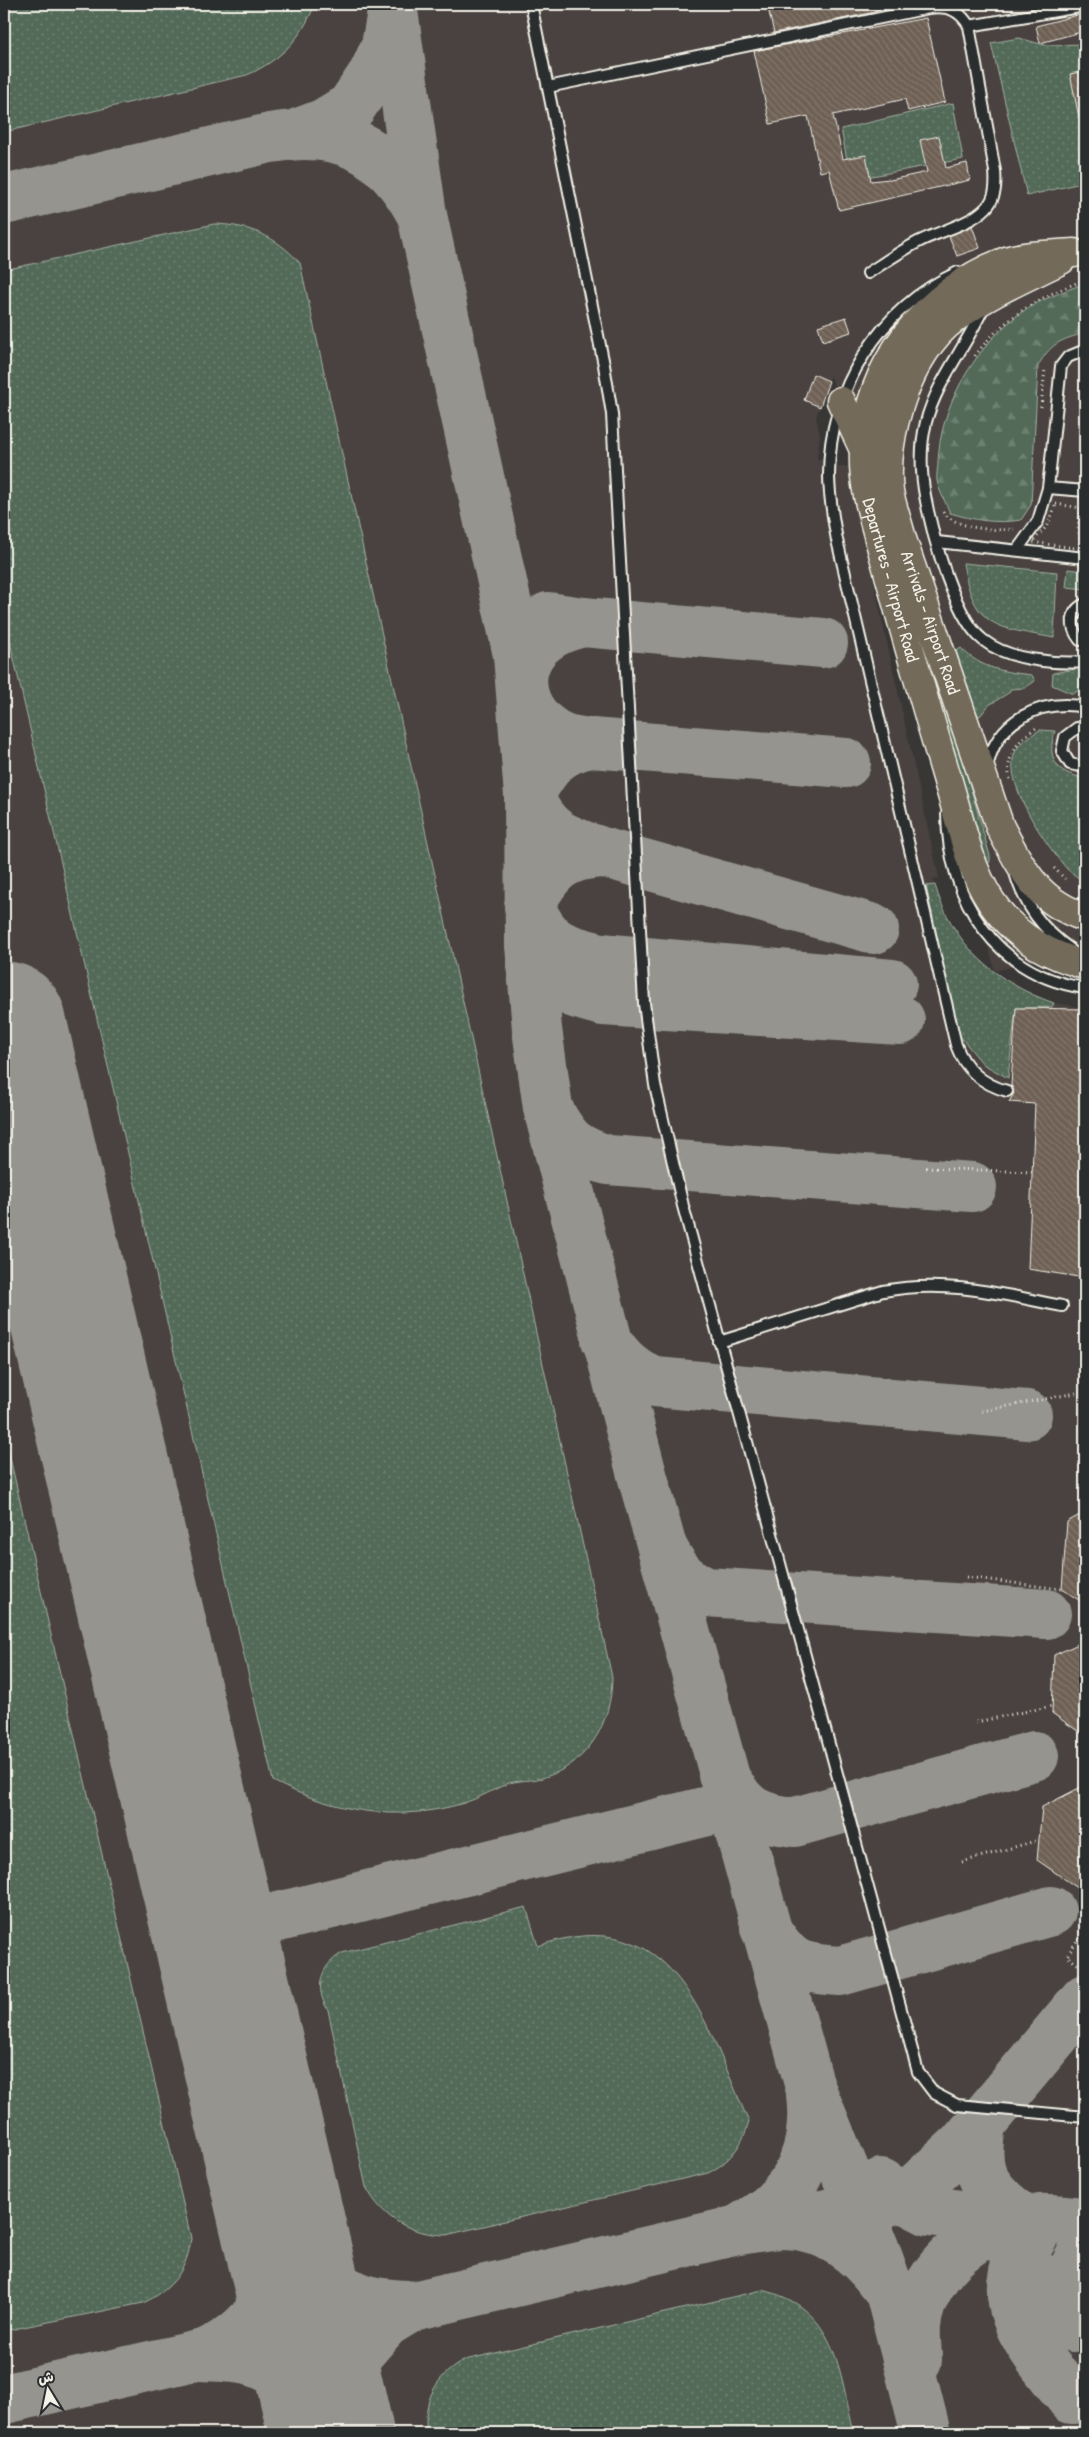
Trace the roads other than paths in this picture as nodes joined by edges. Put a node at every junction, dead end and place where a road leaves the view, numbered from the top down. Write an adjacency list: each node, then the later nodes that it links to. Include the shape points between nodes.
1 (531, 4): 4 (lane)
2 (1085, 6): 3 (lane)
3 (969, 26): 4 (lane, via 957,12 938,6); 7 (lane, via 995,171 994,195 979,214 917,243)
4 (548, 87): 32 (lane, via 612,414 643,987 649,1044 664,1126)
5 (1080, 252): 6 (main road, Departures - Airport Road); 8 (main road, Arrivals - Airport Road)
6 (1005, 262): 10 (lane, via 958,272 909,303 868,348); 11 (main road, Departures - Airport Road, via 954,288 929,308 899,343 874,401)
7 (868, 273)
8 (988, 296): 14 (lane, via 934,398 926,422 922,472); 23 (main road, Arrivals - Airport Road, via 941,330 914,368 894,424 888,458 889,491 902,539)
9 (1085, 350): 12 (lane, via 1068,357 1061,366)
10 (841, 401): 11 (main road); 30 (lane, via 830,459 833,518 956,1045 963,1061 975,1075)
11 (864, 450): 25 (main road, Departures - Airport Road, via 870,503 949,786)
12 (1048, 488): 13 (lane); 15 (lane, via 1038,521)
13 (1085, 491)
14 (937, 542): 15 (lane); 19 (lane, via 957,605 983,640 1016,656)
15 (1018, 550): 16 (lane)
16 (1085, 558)
17 (1085, 604): 18 (lane, via 1073,618 1072,626)
18 (1080, 640)
19 (1085, 662)
20 (1085, 707): 23 (lane, via 1053,705 1015,719 992,751 986,777)
21 (1077, 728): 22 (lane, via 1065,737 1062,751 1070,764)
22 (1085, 767)
23 (998, 786): 24 (main road, Arrivals - Airport Road)
24 (1000, 827): 26 (main road, Arrivals - Airport Road, via 1022,869 1048,900); 27 (lane, via 1020,890 1034,916 1057,940)
25 (962, 865): 28 (main road, Departures - Airport Road, via 1026,940 1056,957); 29 (lane, via 966,905 989,936 1035,972)
26 (1085, 917)
27 (1085, 956)
28 (1085, 965)
29 (1085, 988)
30 (1007, 1091)
31 (1062, 1306): 32 (lane, via 959,1287 906,1287)
32 (719, 1342): 33 (lane, via 918,2072 934,2093 957,2105)
33 (1085, 2117)

